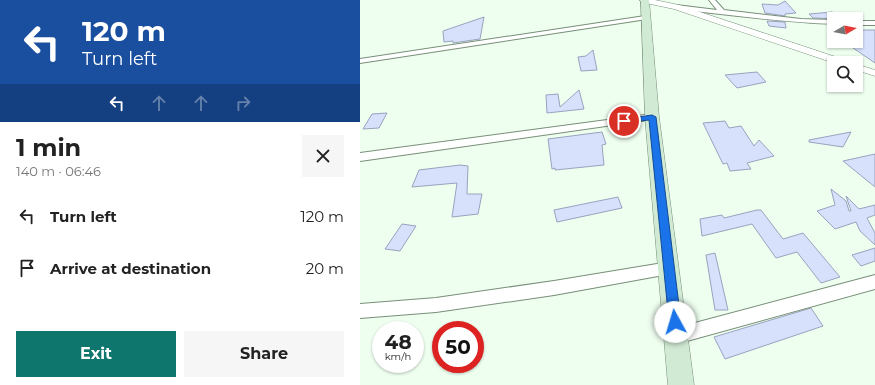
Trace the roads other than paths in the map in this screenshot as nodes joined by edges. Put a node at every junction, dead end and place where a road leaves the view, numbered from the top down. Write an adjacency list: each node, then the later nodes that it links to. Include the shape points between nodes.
1 (645, 0): 3 (street); 5 (main road)
2 (712, 0): 4 (street)
3 (676, 7): 4 (street); 9 (street)
4 (723, 13): 6 (street)
5 (645, 18): 10 (street); 13 (main road)
6 (827, 22)
7 (863, 23): 8 (street)
8 (875, 23)
9 (827, 57)
10 (360, 61)
11 (863, 69): 12 (street)
12 (875, 73)
13 (652, 117): 14 (street); 15 (main road)
14 (360, 157)
15 (669, 268): 17 (street, via 436,305); 18 (main road)
16 (875, 282): 18 (street)
17 (360, 311)
18 (676, 336): 19 (main road)
19 (682, 385)

